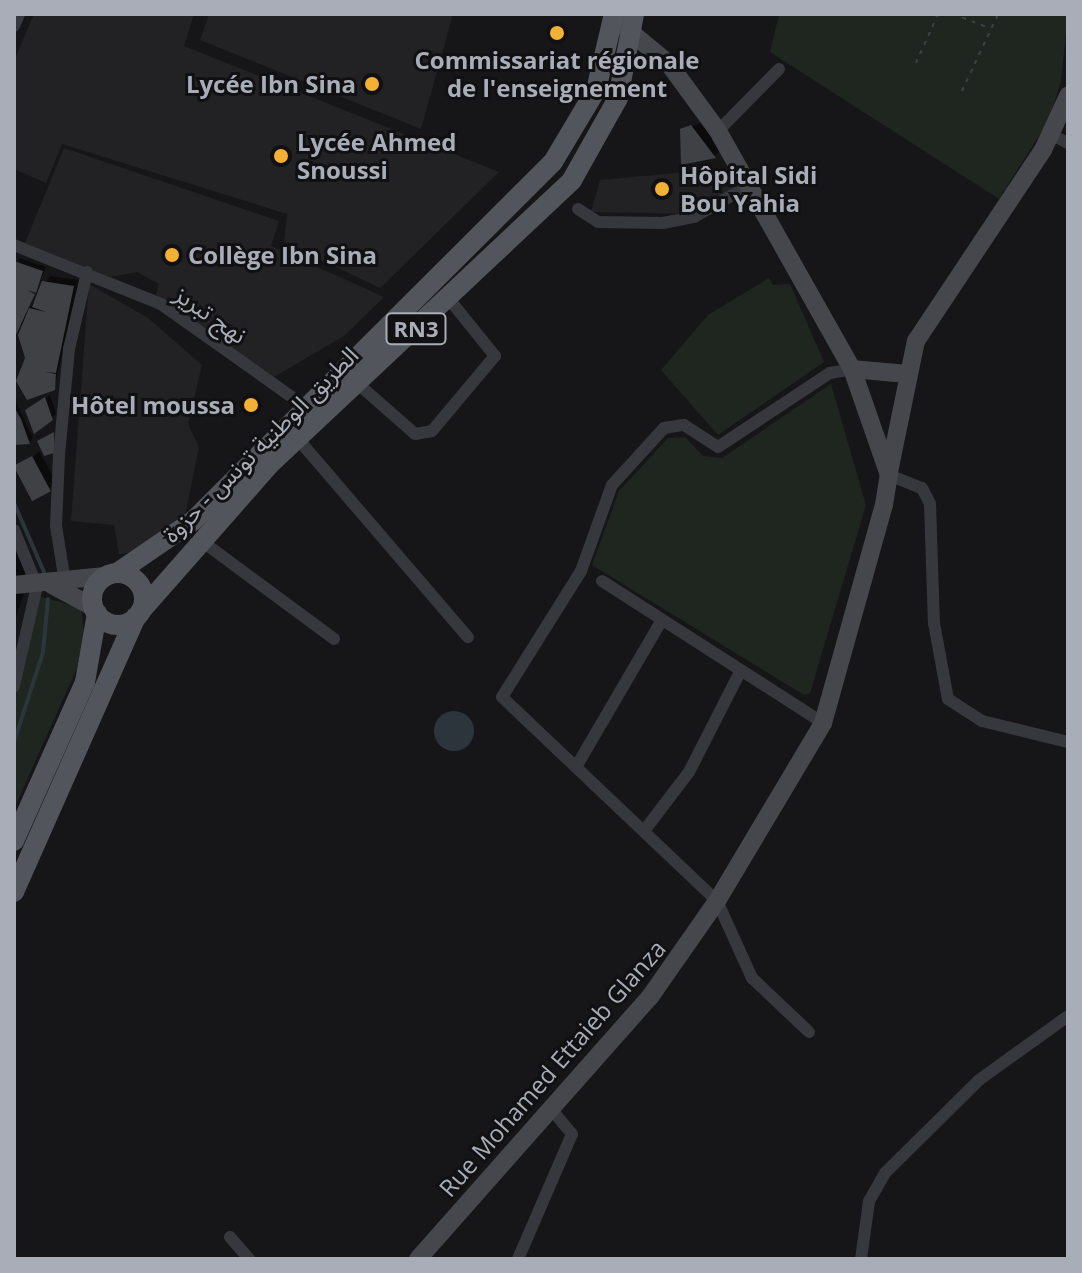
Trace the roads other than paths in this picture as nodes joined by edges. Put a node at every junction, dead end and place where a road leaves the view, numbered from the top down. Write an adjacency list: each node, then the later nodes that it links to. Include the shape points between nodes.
1 (19, 14): 4 (street)
2 (610, 16): 3 (street); 17 (main road, الطريق الوطنية تونس - حزوة / RN3, via 596,90 553,162)
3 (633, 23): 7 (street); 13 (main road, الطريق الوطنية تونس - حزوة / RN3, via 618,98 590,154)
4 (14, 26)
5 (779, 69): 7 (street)
6 (1068, 96): 8 (street, Rue Mohamed Ettaieb Glanza)
7 (718, 131): 9 (street)
8 (1060, 139): 15 (street, Rue Mohamed Ettaieb Glanza, via 930,316)
9 (750, 185): 10 (street, via 694,217 663,223 598,222); 14 (street)
10 (578, 209)
11 (14, 245): 12 (street, نهج تبريز)
12 (87, 272): 17 (street, نهج تبريز, via 161,304); 25 (street, via 69,349)
13 (449, 299): 16 (main road, الطريق الوطنية تونس - حزوة / RN3); 16 (street, via 495,356 432,431 415,434)
14 (852, 369): 15 (street); 20 (street); 36 (street, via 830,373 718,447 684,425 670,424 612,485 581,571 502,697)
15 (907, 374): 20 (street, Rue Mohamed Ettaieb Glanza)
16 (357, 383): 18 (main road, الطريق الوطنية تونس - حزوة / RN3)
17 (303, 405): 19 (main road, الطريق الوطنية تونس - حزوة / RN3)
18 (298, 439): 19 (main road, الطريق الوطنية تونس - حزوة / RN3); 30 (street)
19 (264, 459): 22 (main road, الطريق الوطنية تونس - حزوة / RN3); 23 (main road, الطريق الوطنية تونس - حزوة / RN3, via 165,545)
20 (889, 475): 34 (street, Rue Mohamed Ettaieb Glanza); 35 (street, via 922,488 930,504 934,623 948,699 982,721)
21 (14, 530): 25 (street)
22 (199, 539): 28 (main road, الطريق الوطنية تونس - حزوة / RN3); 31 (street)
23 (112, 574): 25 (street); 27 (main road, RN3, via 93,593); 28 (main road, via 142,589)
24 (602, 581): 29 (street)
25 (51, 584): 26 (street); 27 (street); 33 (street)
26 (14, 585)
27 (95, 610): 28 (main road, via 120,624); 37 (main road, الطريق الوطنية تونس - حزوة / RN3, via 85,682)
28 (138, 614): 37 (main road, الطريق الوطنية تونس - حزوة / RN3)
29 (662, 620): 32 (street); 36 (street)
30 (468, 637)
31 (334, 639)
32 (741, 670): 34 (street); 38 (street, via 689,772)
33 (14, 686)
34 (823, 723): 41 (street, Rue Mohamed Ettaieb Glanza)
35 (1068, 742)
36 (576, 767): 38 (street)
37 (37, 814): 39 (main road, الطريق الوطنية تونس - حزوة / RN3); 40 (main road, الطريق الوطنية تونس - حزوة / RN3)
38 (644, 831): 41 (street)
39 (14, 841)
40 (14, 892)
41 (717, 901): 43 (street, via 752,978); 44 (street, Rue Mohamed Ettaieb Glanza, via 650,997)
42 (1068, 1016): 49 (street, via 979,1080 885,1173 869,1201)
43 (809, 1032)
44 (552, 1110): 47 (street, Rue Mohamed Ettaieb Glanza); 48 (street, via 572,1134)
45 (230, 1237): 46 (street)
46 (249, 1259)
47 (418, 1259)
48 (518, 1259)
49 (861, 1259)

